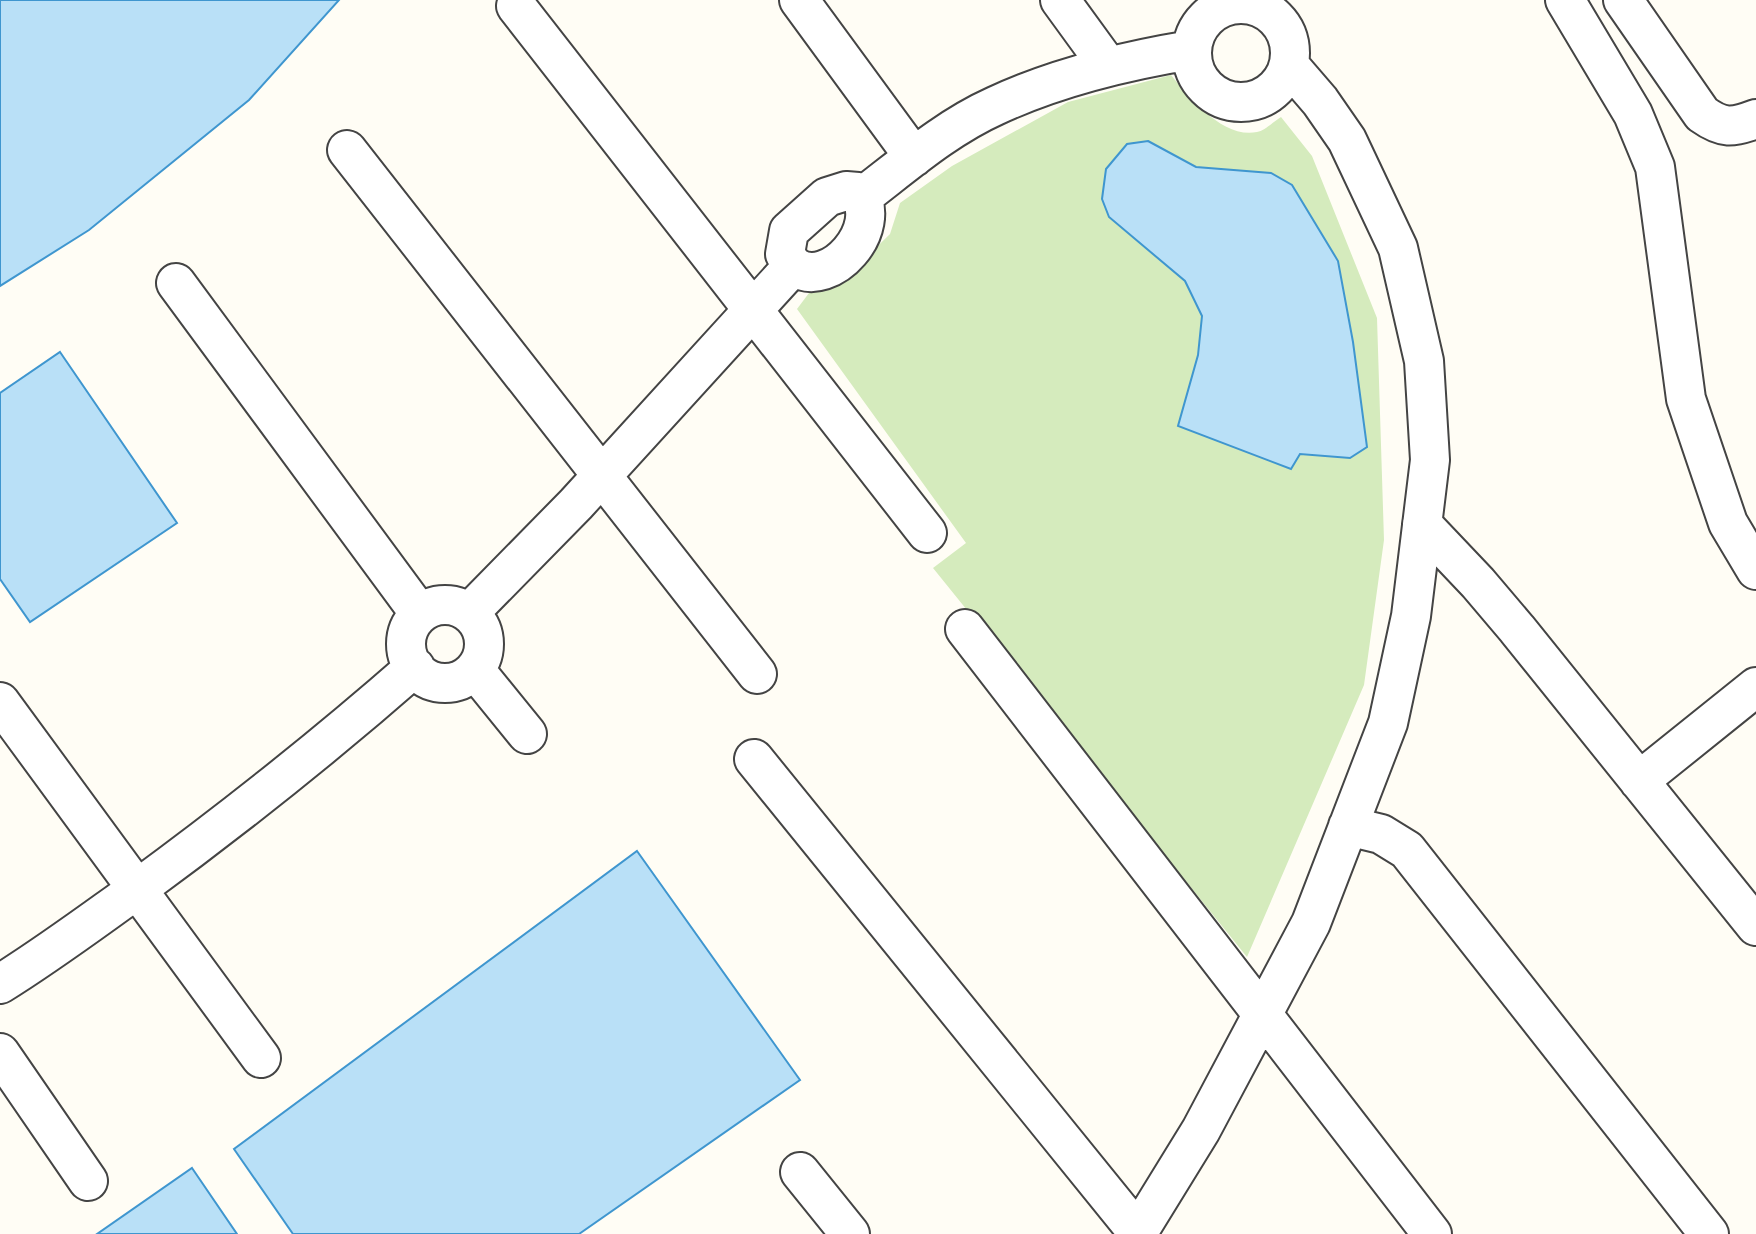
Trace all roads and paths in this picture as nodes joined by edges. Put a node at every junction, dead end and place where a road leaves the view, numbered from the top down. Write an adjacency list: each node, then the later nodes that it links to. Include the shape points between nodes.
1 (799, 0): 12 (street)
2 (1060, 0): 9 (street)
3 (1565, 0): 20 (street, via 1633,114 1655,167 1686,399 1728,523)
4 (1623, 0): 10 (street, via 1702,114 1719,126)
5 (1249, 2): 7 (street, via 1231,4 1209,15 1195,34); 8 (street, via 1276,18 1286,32)
6 (516, 6): 16 (street)
7 (1191, 50): 8 (street, via 1200,80 1226,100 1257,100 1272,92); 9 (street)
8 (1289, 65): 18 (street, via 1348,140 1398,247 1423,361 1430,460)
9 (1108, 66): 12 (street, via 994,106)
10 (1756, 119)
11 (347, 149): 17 (street)
12 (914, 157): 13 (street)
13 (862, 197): 14 (street, via 865,227 851,251 828,270 804,271); 14 (street, via 846,191 827,197 789,231 785,254)
14 (793, 266): 16 (street)
15 (176, 283): 22 (street)
16 (753, 310): 17 (street); 19 (street)
17 (602, 476): 21 (street); 26 (street)
18 (1422, 524): 31 (street, via 1517,629); 32 (street, via 1411,616 1388,723)
19 (927, 533)
20 (1756, 570)
21 (469, 613): 22 (street, via 445,604); 25 (street, via 483,634 484,647)
22 (421, 614): 24 (street, via 407,635)
23 (965, 629): 36 (street)
24 (415, 667): 25 (street, via 441,682 453,682); 33 (street, via 235,818)
25 (475, 670): 29 (street)
26 (757, 674)
27 (1756, 687): 31 (street)
28 (0, 702): 33 (street)
29 (527, 734)
30 (754, 759): 41 (street)
31 (1639, 781): 34 (street)
32 (1348, 826): 36 (street, via 1311,923); 44 (street, via 1381,834 1407,849)
33 (137, 889): 35 (street); 38 (street)
34 (1756, 926)
35 (0, 984)
36 (1262, 1014): 41 (street, via 1201,1130); 43 (street)
37 (0, 1053): 40 (street)
38 (261, 1058)
39 (800, 1171): 42 (street)
40 (88, 1181)
41 (1138, 1233)
42 (850, 1234)
43 (1432, 1234)
44 (1709, 1234)

